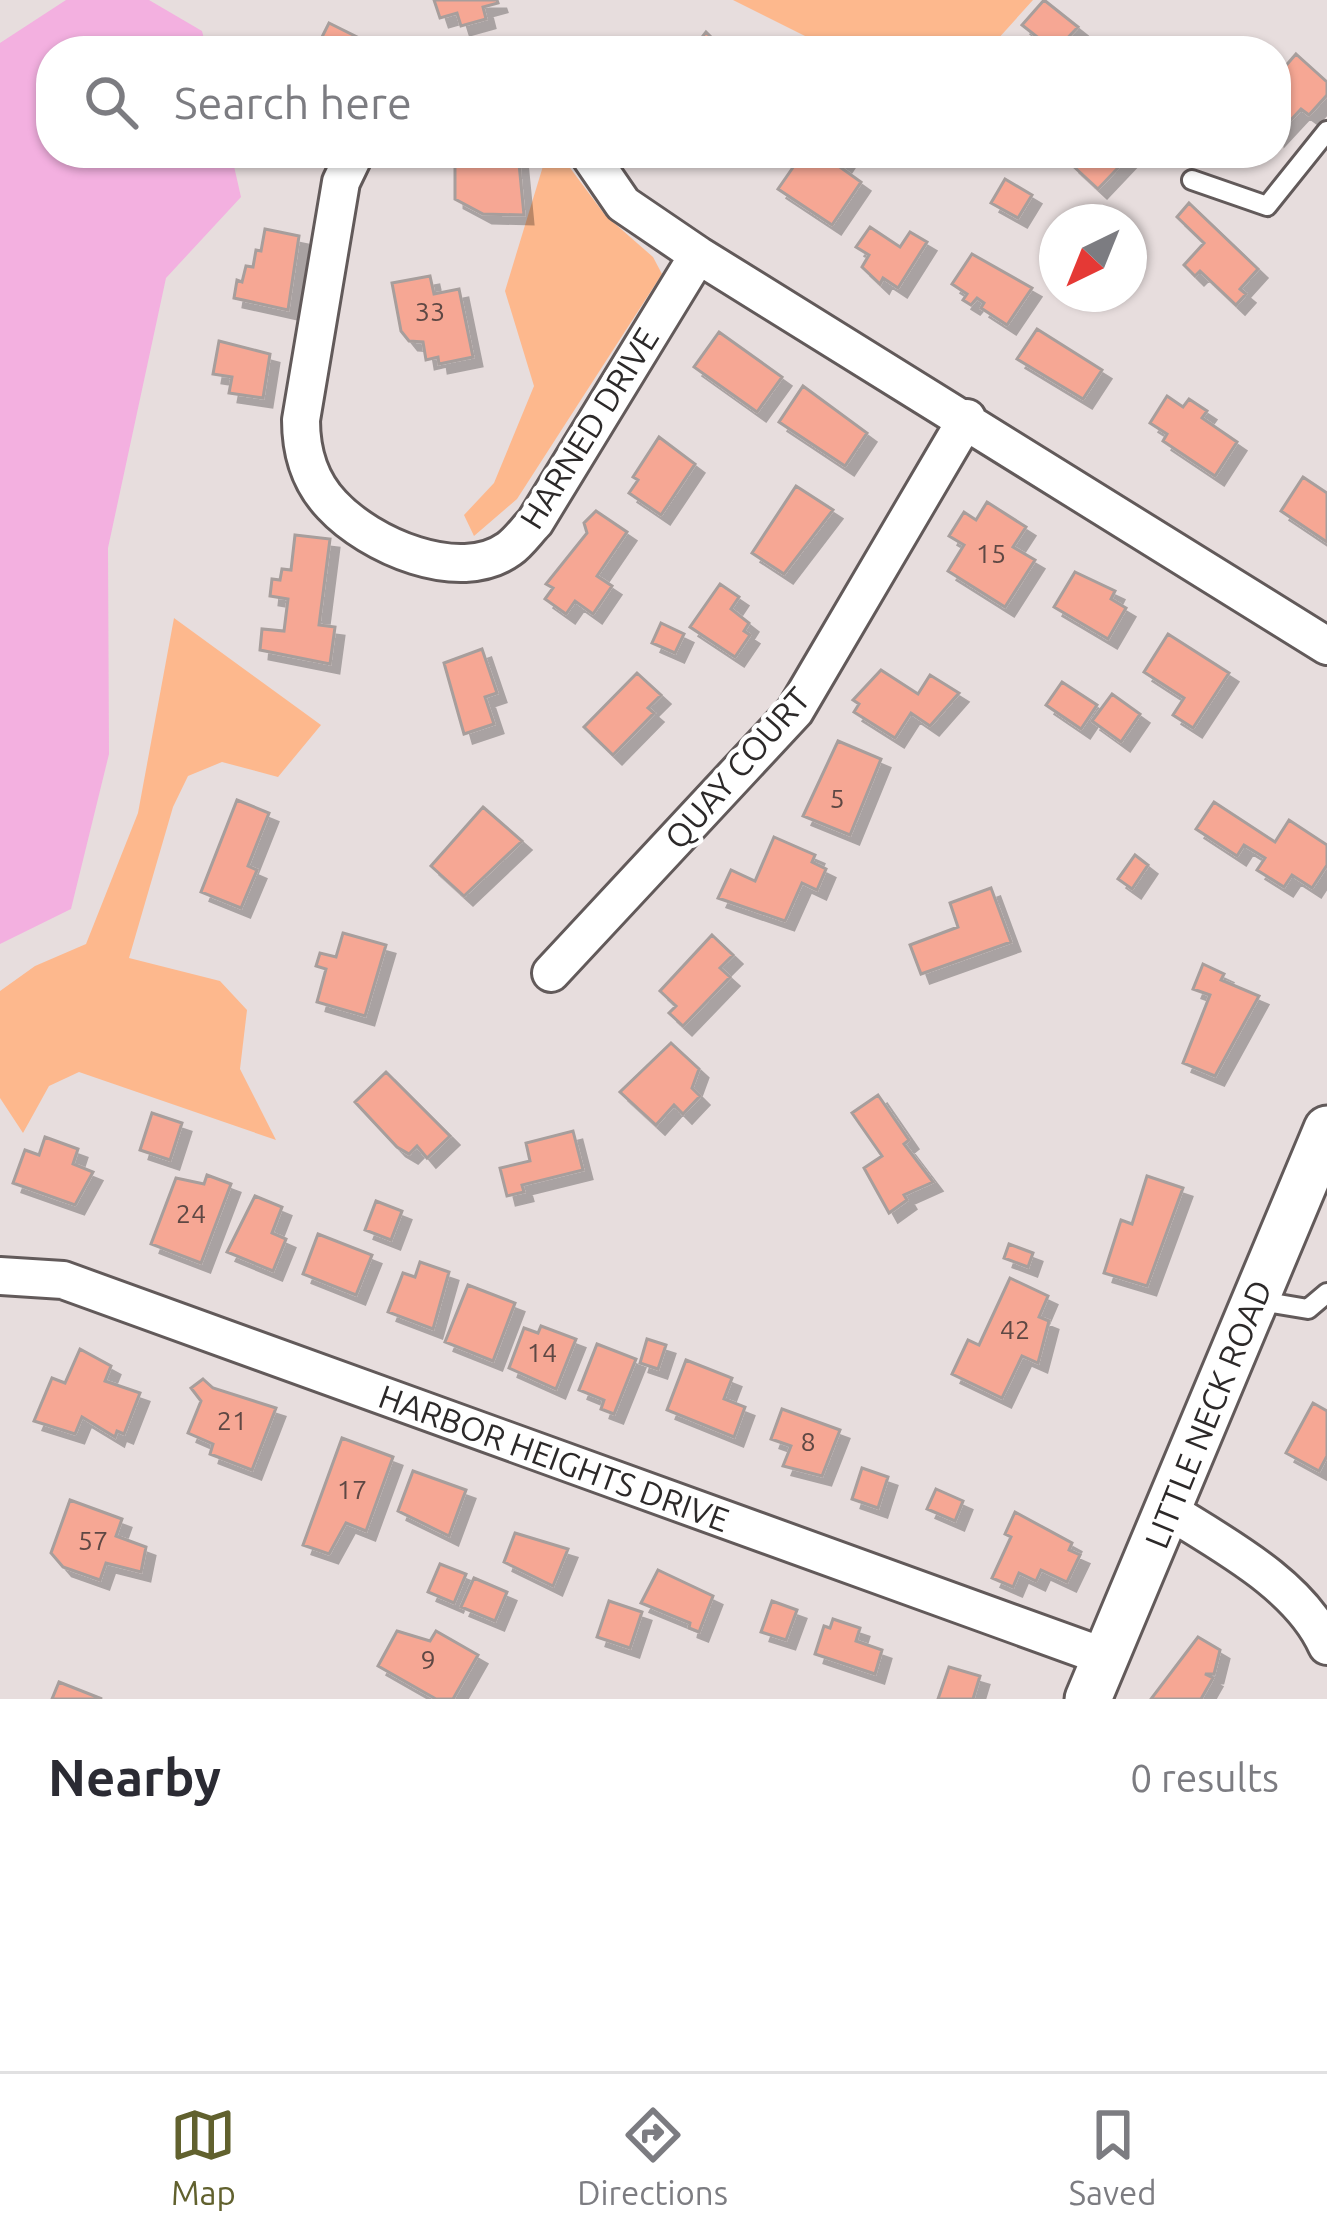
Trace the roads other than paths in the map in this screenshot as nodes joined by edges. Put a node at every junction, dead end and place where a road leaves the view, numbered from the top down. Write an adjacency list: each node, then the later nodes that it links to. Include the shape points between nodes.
1 (1327, 131): 4 (lane, via 1267,206)
2 (348, 168): 5 (street, HARNED DRIVE, via 301,448 331,504 357,526 446,564 508,550 535,522)
3 (598, 168): 5 (street, via 623,204)
4 (1192, 180)
5 (698, 255): 6 (street)
6 (967, 418): 7 (street); 8 (street, QUAY COURT, via 795,711)
7 (1327, 646)
8 (551, 973)
9 (1327, 1129): 12 (street, LITTLE NECK ROAD)
10 (0, 1276): 15 (street, HARBOR HEIGHTS DRIVE, via 63,1280)
11 (1327, 1293): 12 (lane, via 1308,1309)
12 (1255, 1300): 13 (street, LITTLE NECK ROAD)
13 (1168, 1510): 14 (street, via 1246,1559 1318,1627); 15 (street, LITTLE NECK ROAD)
14 (1327, 1646)
15 (1096, 1678)

